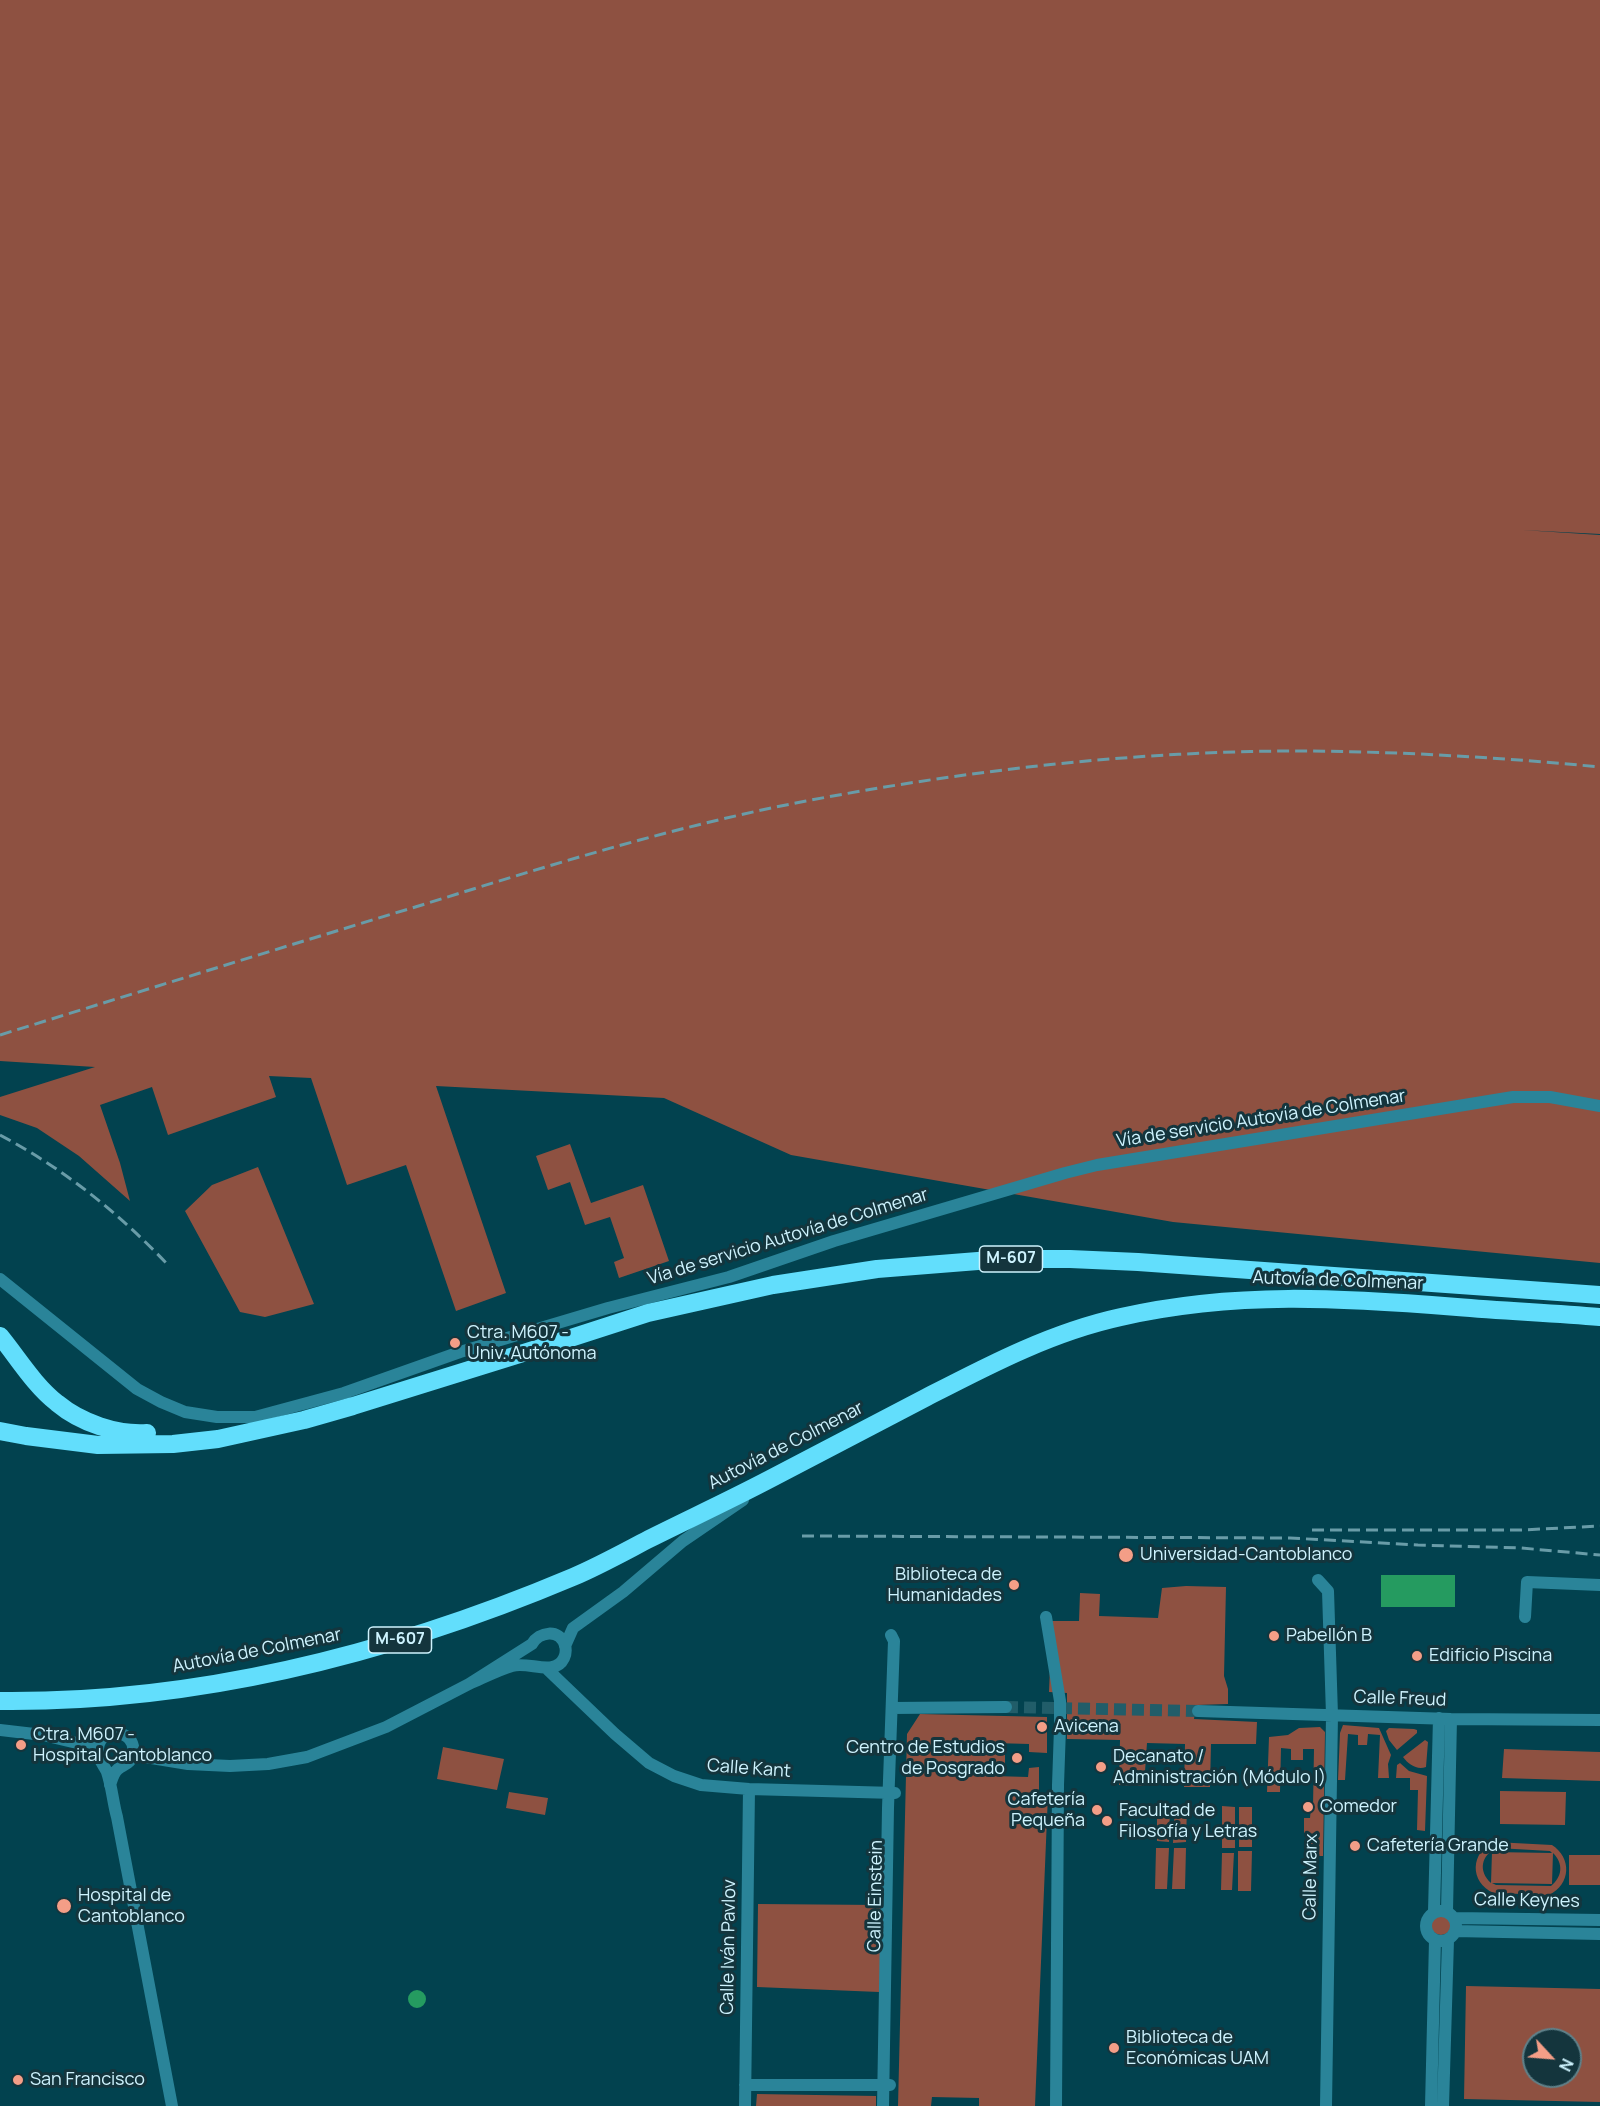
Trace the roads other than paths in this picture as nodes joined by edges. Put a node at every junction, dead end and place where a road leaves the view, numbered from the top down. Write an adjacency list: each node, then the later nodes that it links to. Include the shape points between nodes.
1 (1600, 1106): 2 (street, Vía de servicio Autovía de Colmenar, via 1550,1097 1513,1097 1086,1168 834,1241 729,1277 512,1336 344,1393 255,1417 218,1418 185,1412 153,1398)
2 (0, 1279)
3 (1600, 1295): 9 (highway, Autovía de Colmenar / M-607, via 1070,1259 1003,1259 877,1269 773,1285 648,1312 353,1406)
4 (1569, 1314): 5 (highway, Autovía de Colmenar / M-607); 6 (highway); 10 (highway, Autovía de Colmenar / M-607, via 1278,1298 1201,1302 1118,1317 1042,1341 1007,1357)
5 (1600, 1317)
6 (1600, 1323)
7 (0, 1336): 9 (highway, via 57,1404 110,1430 137,1434 210,1430)
8 (0, 1431): 9 (highway, Autovía de Colmenar / M-607, via 98,1445 173,1444)
9 (245, 1433)
10 (771, 1479): 17 (street, via 683,1541 573,1628); 22 (highway, Autovía de Colmenar / M-607, via 577,1575 456,1623 347,1656 244,1678 127,1695)
11 (1318, 1580): 26 (street, Calle Marx, via 1328,1591)
12 (1600, 1585): 14 (street, via 1527,1582)
13 (1046, 1617): 46 (street, via 1060,1701)
14 (1525, 1617)
15 (891, 1635): 24 (street, Calle Einstein)
16 (532, 1644): 17 (street, via 549,1633 559,1637); 19 (street, via 531,1656); 20 (street)
17 (565, 1646): 18 (street)
18 (562, 1661): 19 (street, via 552,1668); 21 (street)
19 (542, 1667): 20 (street, via 513,1665); 21 (street, Calle Kant)
20 (469, 1684): 31 (street, via 386,1727 307,1757 230,1766)
21 (568, 1688): 35 (street, Calle Kant, via 649,1763 701,1785)
22 (0, 1701)
23 (1006, 1707): 24 (street)
24 (895, 1708): 36 (street, Calle Einstein)
25 (1198, 1711): 26 (street, Calle Freud)
26 (1332, 1715): 27 (street, Calle Freud); 47 (street, Calle Marx)
27 (1445, 1719): 28 (street, Calle Freud); 38 (street)
28 (1600, 1720)
29 (0, 1730): 30 (street, via 44,1735)
30 (98, 1748): 31 (street, via 105,1736 121,1733 132,1744); 32 (street)
31 (133, 1755): 33 (street, via 130,1762)
32 (102, 1762): 33 (street); 34 (street)
33 (119, 1768): 34 (street)
34 (110, 1785): 42 (street)
35 (749, 1789): 36 (street, Calle Kant); 40 (street, Calle Iván Pavlov)
36 (892, 1793): 41 (street, Calle Einstein)
37 (1600, 1920): 38 (street, Calle Keynes)
38 (1446, 1925): 39 (street, Calle Keynes); 48 (street); 49 (street)
39 (1600, 1934)
40 (745, 2085): 41 (street); 43 (street, Calle Iván Pavlov)
41 (887, 2085): 44 (street, Calle Einstein); 45 (street, Calle Einstein)
42 (172, 2106)
43 (745, 2106)
44 (884, 2106)
45 (890, 2106)
46 (1056, 2106)
47 (1326, 2106)
48 (1431, 2106)
49 (1443, 2106)

